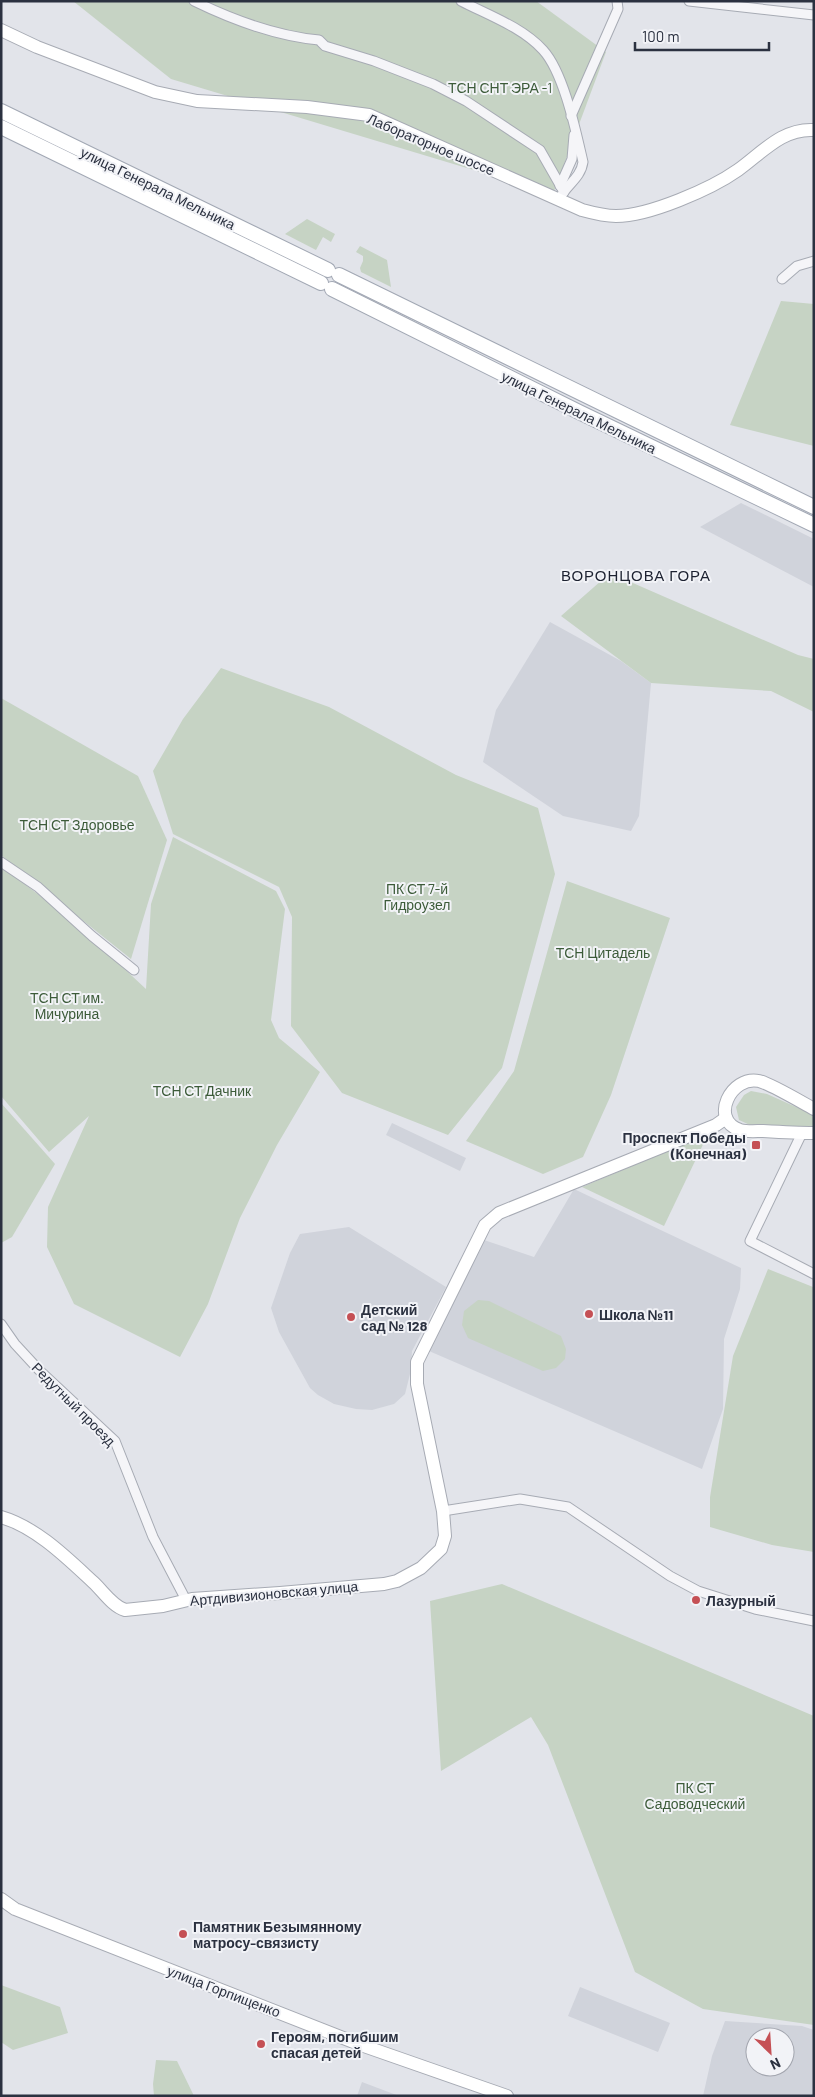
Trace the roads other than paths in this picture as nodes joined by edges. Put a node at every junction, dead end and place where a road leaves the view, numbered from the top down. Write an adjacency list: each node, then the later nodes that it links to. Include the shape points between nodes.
1 (194, 1): 12 (street, via 258,27 296,38 319,40 325,46 433,84 466,101 540,150)
2 (461, 1): 8 (street, via 524,34 544,51)
3 (617, 1): 8 (street, via 618,9)
4 (689, 1): 5 (street)
5 (814, 15)
6 (1, 30): 12 (main road, Лабораторное шоссе, via 37,48 155,92 197,101 307,107 369,115)
7 (1, 111): 14 (main road, улица Генерала Мельника)
8 (571, 116): 10 (street)
9 (1, 127): 17 (main road, улица Генерала Мельника)
10 (575, 127): 12 (street, via 572,159); 12 (street, via 582,169)
11 (814, 130): 12 (main road, Лабораторное шоссе, via 803,129 783,135 736,171 674,202 645,211 617,216 598,214)
12 (561, 192)
13 (814, 261): 15 (street, via 797,266)
14 (327, 269): 16 (main road, улица Генерала Мельника); 17 (main road, via 317,272)
15 (782, 279)
16 (353, 282): 18 (main road, via 344,285); 19 (main road, улица Генерала Мельника)
17 (321, 283): 18 (main road, улица Генерала Мельника)
18 (346, 295): 20 (main road, улица Генерала Мельника)
19 (715, 459): 20 (main road); 21 (main road, улица Генерала Мельника)
20 (708, 474): 22 (main road, улица Генерала Мельника)
21 (814, 507)
22 (814, 525)
23 (1, 862): 24 (street, via 38,887)
24 (134, 970)
25 (814, 1109): 26 (main road, via 759,1081 752,1081 731,1093 725,1106)
26 (726, 1118): 27 (main road, via 741,1130); 30 (main road, Артдивизионовская улица, via 716,1125 499,1213 485,1225 417,1362 417,1384)
27 (808, 1133): 28 (street, via 750,1241)
28 (814, 1274)
29 (1, 1324): 32 (street, Редутный проезд, via 39,1370 115,1441 153,1537)
30 (443, 1512): 32 (main road, Артдивизионовская улица, via 445,1536 441,1549 421,1568 396,1581); 33 (street, via 520,1499 568,1507 698,1592 755,1609)
31 (1, 1517): 32 (main road, Артдивизионовская улица, via 49,1544 119,1608 134,1610)
32 (186, 1600)
33 (814, 1621)
34 (3, 1904): 35 (main road, улица Горпищенко, via 362,2045)
35 (507, 2096)

